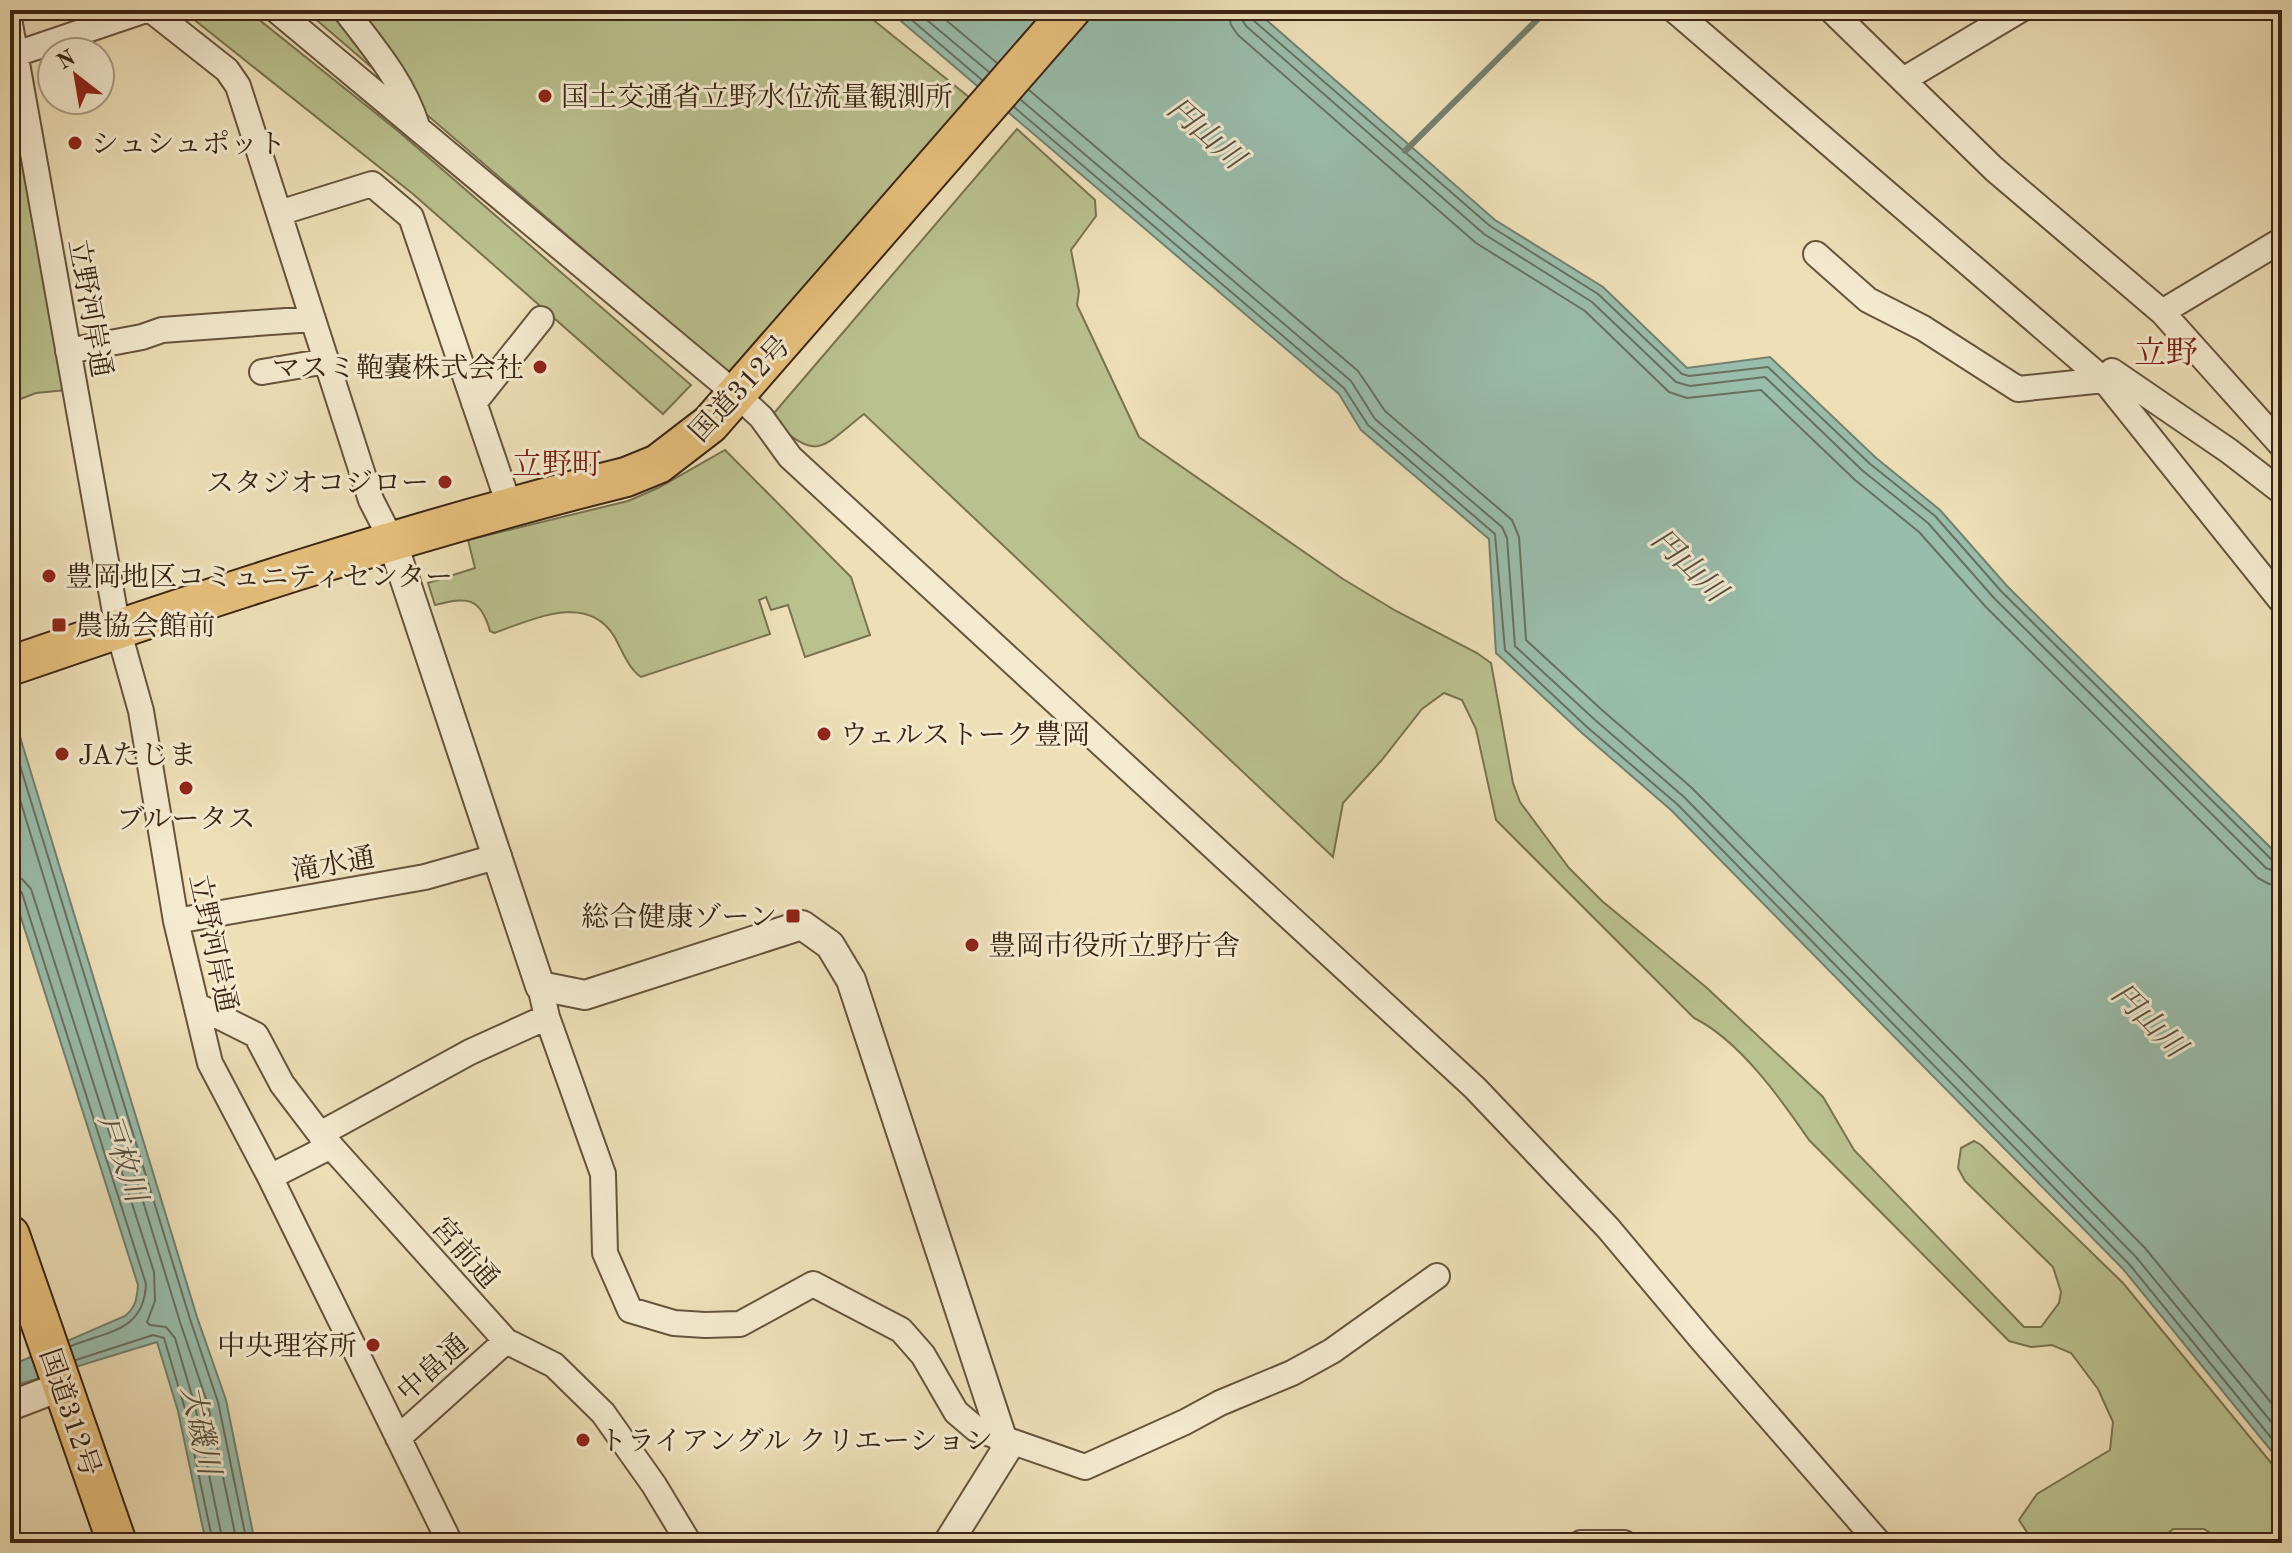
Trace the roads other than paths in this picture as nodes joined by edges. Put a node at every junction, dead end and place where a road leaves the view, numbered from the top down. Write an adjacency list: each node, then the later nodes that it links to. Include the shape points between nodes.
1 (149, 10): 9 (street); 12 (street, via 231,75)
2 (276, 10): 11 (street)
3 (345, 10): 11 (street, via 398,80)
4 (1071, 10): 22 (highway, 国道312号)
5 (1674, 10): 21 (street)
6 (1831, 10): 10 (street)
7 (2020, 10): 10 (street)
8 (10, 24): 9 (street, 立野河岸通)
9 (16, 54): 18 (street, 立野河岸通)
10 (1903, 80): 15 (street, via 1994,169)
11 (417, 128): 22 (street)
12 (279, 213): 16 (street); 23 (street, via 372,184 411,217)
13 (2282, 240): 15 (street)
14 (1816, 254): 21 (street, via 1868,300 2018,389)
15 (2162, 312): 24 (street)
16 (313, 319): 18 (street, via 162,330); 19 (street)
17 (541, 319): 23 (street)
18 (68, 351): 29 (street, 立野河岸通)
19 (327, 361): 20 (street); 27 (street, via 371,500)
20 (262, 372)
21 (2104, 380): 25 (street, via 2112,371); 28 (street)
22 (742, 389): 26 (highway, 国道312号, via 710,424 658,464); 51 (street, via 790,457 1475,1088 1608,1228)
23 (474, 403): 26 (street)
24 (2282, 446)
25 (2282, 492)
26 (510, 508): 27 (highway, 国道312号)
27 (392, 541): 29 (highway, 国道312号); 31 (street)
28 (2282, 602)
29 (118, 629): 30 (highway, 国道312号); 32 (street, 立野河岸通, via 141,711)
30 (10, 666)
31 (499, 856): 32 (street, 滝水通, via 425,877); 33 (street)
32 (176, 921): 34 (street, 立野河岸通)
33 (540, 986): 35 (street); 44 (street, via 585,995 802,925 830,945 851,980)
34 (196, 1005): 36 (street, 宮前通, via 256,1035 282,1084); 37 (street, 立野河岸通, via 210,1063)
35 (547, 1017): 36 (street, via 470,1052); 44 (street, via 603,1174 605,1253 630,1310 674,1323 740,1324 813,1284 901,1330 923,1355 956,1412 976,1429)
36 (320, 1134): 37 (street, via 327,1148); 40 (street, 宮前通)
37 (270, 1177): 43 (street, 立野河岸通)
38 (10, 1235): 41 (highway, 国道312号)
39 (1437, 1276): 44 (street, via 1292,1373 1085,1467)
40 (506, 1341): 43 (street, 中畠通); 47 (street, 宮前通, via 554,1365 603,1413)
41 (62, 1386): 42 (street); 45 (highway, 国道312号)
42 (10, 1406)
43 (398, 1438): 46 (street, 立野河岸通)
44 (1002, 1439): 48 (street, via 1006,1450)
45 (117, 1543)
46 (450, 1543)
47 (689, 1543)
48 (948, 1543)
49 (1581, 1543): 50 (street)
50 (1624, 1543)
51 (1879, 1543)

